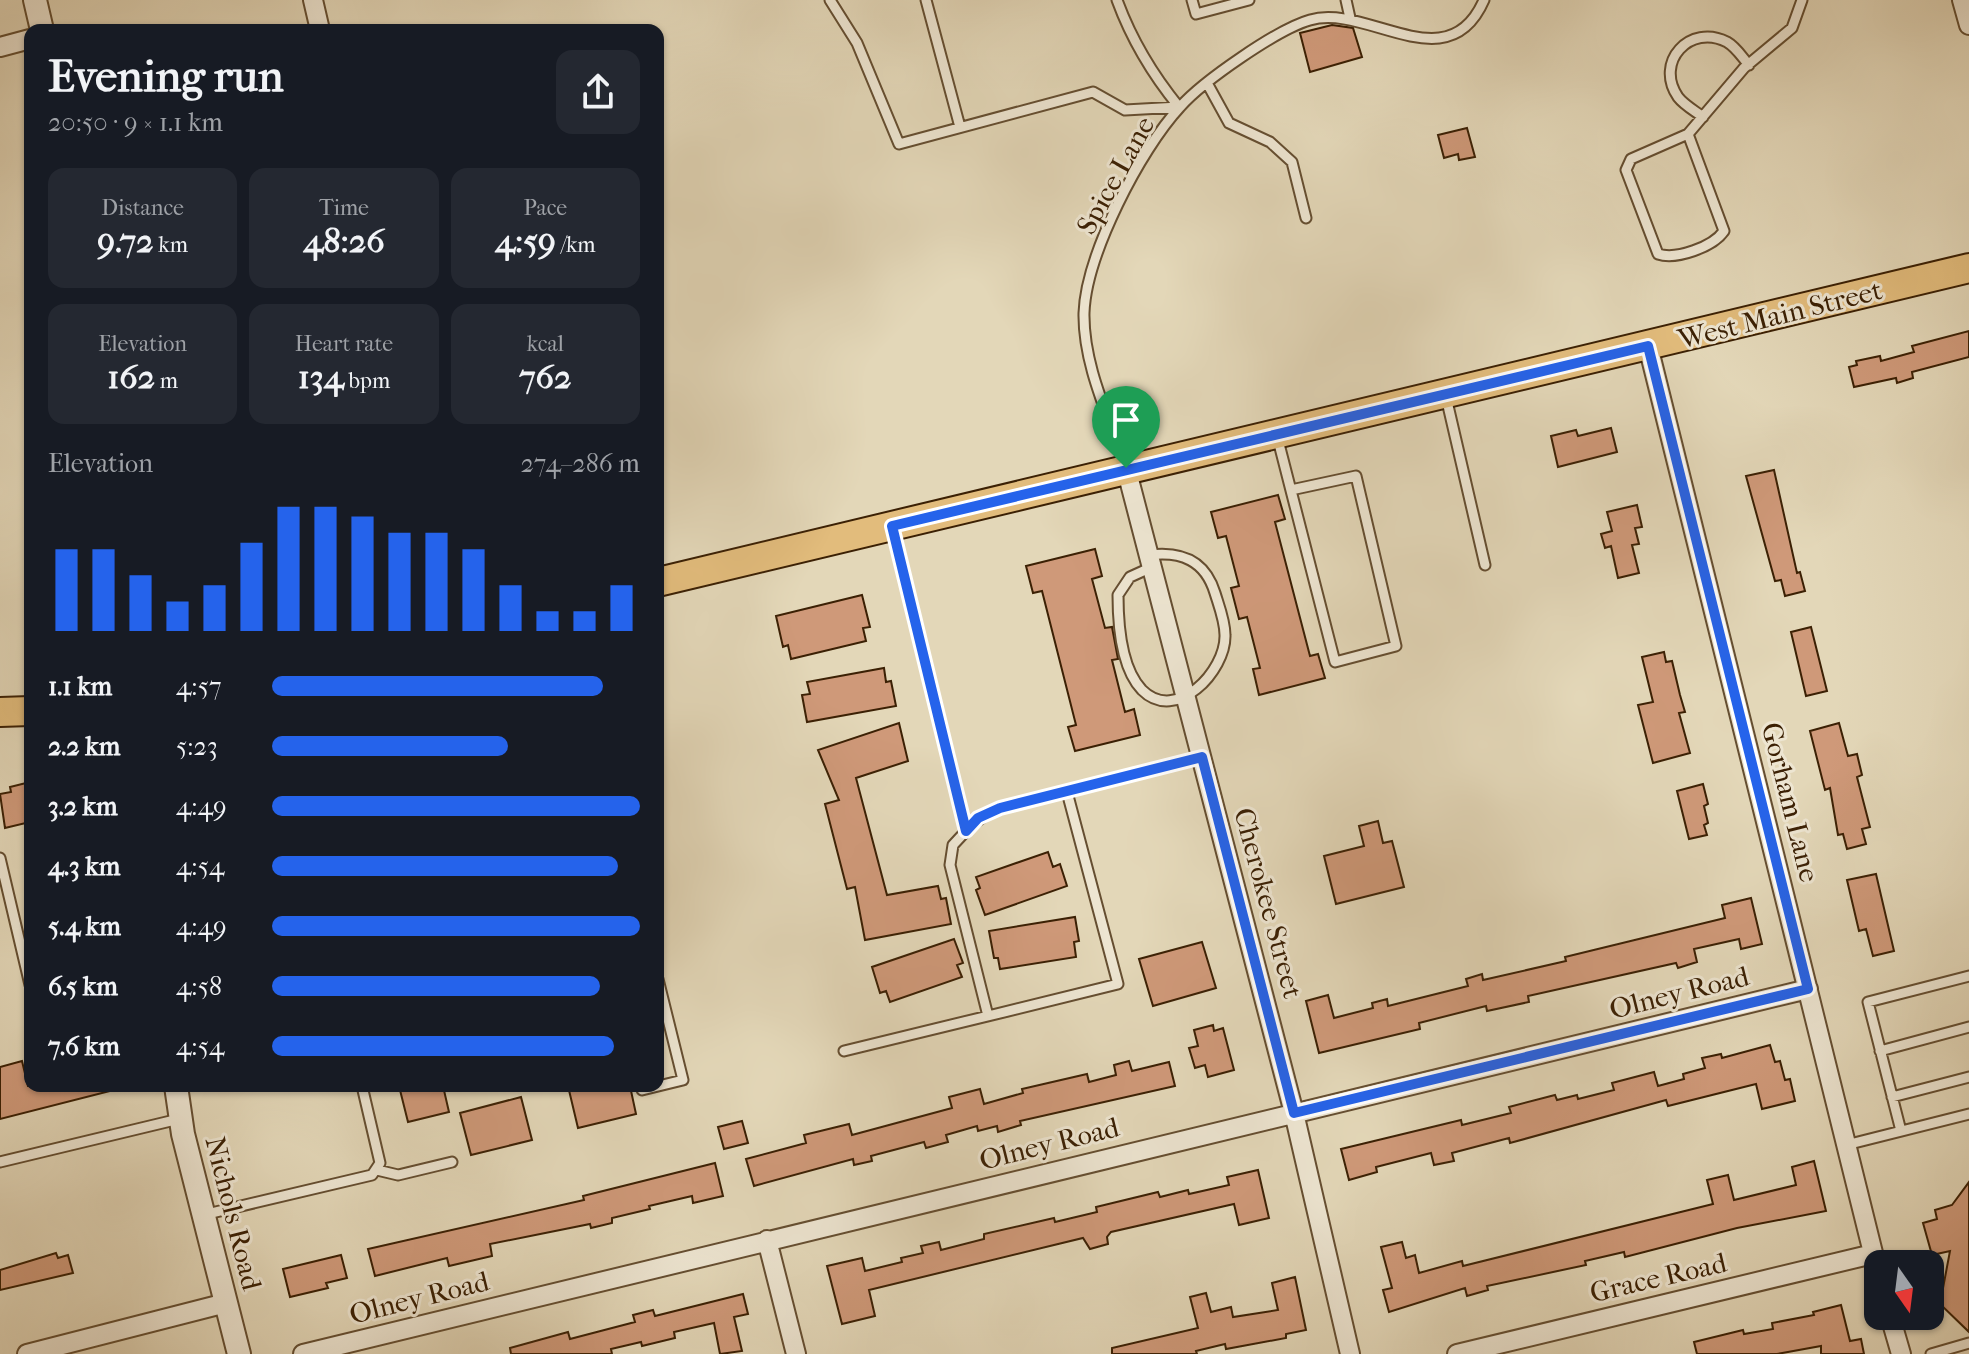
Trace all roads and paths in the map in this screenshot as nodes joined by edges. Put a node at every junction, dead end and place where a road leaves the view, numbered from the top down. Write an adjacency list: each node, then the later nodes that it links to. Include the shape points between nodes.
1 (35, 0): 12 (street)
2 (313, 0): 13 (street)
3 (830, 0): 20 (lane, via 857,43 899,144)
4 (926, 0): 20 (lane)
5 (1117, 0): 18 (lane, via 1133,40)
6 (1192, 0): 7 (lane, via 1196,14)
7 (1249, 0)
8 (1346, 0): 11 (lane)
9 (1484, 0): 11 (lane, Spice Lane, via 1460,29 1434,40)
10 (1802, 0): 16 (lane, via 1792,28)
11 (1350, 18): 17 (lane, Spice Lane, via 1322,17 1291,28)
12 (41, 24)
13 (319, 24)
14 (24, 41): 15 (street)
15 (0, 47)
16 (1749, 65): 19 (lane); 19 (lane, via 1731,44 1712,36 1690,39 1673,54 1669,75 1679,99)
17 (1207, 83): 18 (lane, Spice Lane); 22 (lane, via 1229,123 1270,142 1292,162)
18 (1179, 107): 20 (lane, via 1125,110 1093,92); 27 (lane, Spice Lane, via 1131,182 1095,254 1087,285 1084,316 1092,366)
19 (1703, 117): 21 (lane)
20 (960, 127)
21 (1688, 134): 21 (lane, via 1724,231 1718,240 1669,258 1658,254 1626,170 1631,159)
22 (1306, 218)
23 (1969, 268): 24 (main road, West Main Street)
24 (1648, 346): 25 (main road, West Main Street); 42 (street, Gorham Lane)
25 (1445, 393): 26 (main road, West Main Street); 31 (lane)
26 (1276, 433): 27 (main road, West Main Street); 28 (lane)
27 (1126, 468): 29 (main road, West Main Street); 30 (street, Cherokee Street)
28 (1291, 490): 28 (lane, via 1335,662 1396,646 1356,476)
29 (892, 526): 32 (main road, West Main Street); 38 (lane)
30 (1150, 561): 33 (street, Cherokee Street); 33 (lane, via 1118,595 1124,648 1142,690 1159,700); 33 (lane, via 1183,556 1199,563 1210,575 1221,612 1226,636 1220,659 1212,676)
31 (1485, 565)
32 (664, 581)
33 (1186, 697): 36 (street, Cherokee Street)
34 (24, 711): 35 (main road)
35 (0, 712)
36 (1202, 757): 37 (lane); 53 (street, Cherokee Street)
37 (1067, 792): 38 (lane, via 1000,808 978,818); 44 (lane, via 1118,984)
38 (966, 831): 44 (lane, via 953,845 950,865)
39 (0, 858): 40 (lane)
40 (24, 960)
41 (1969, 976): 47 (lane, via 1868,1002)
42 (1808, 989): 53 (street, Olney Road); 57 (street, Gorham Lane)
43 (664, 1003): 49 (lane, via 683,1080)
44 (988, 1016): 46 (lane)
45 (1969, 1027): 47 (lane)
46 (844, 1051)
47 (1880, 1051): 52 (lane)
48 (1969, 1077): 52 (lane)
49 (664, 1085)
50 (177, 1092): 55 (street, Nichols Road)
51 (363, 1092): 60 (lane, via 380,1163)
52 (1892, 1097): 56 (lane)
53 (1294, 1113): 62 (street, Olney Road); 72 (street, Cherokee Street)
54 (1969, 1114): 56 (lane)
55 (180, 1119): 58 (lane); 61 (street, Nichols Road)
56 (1901, 1131): 57 (lane)
57 (1846, 1145): 63 (street, Gorham Lane)
58 (0, 1162)
59 (452, 1162): 60 (lane, via 398,1175)
60 (377, 1170): 61 (lane)
61 (203, 1215): 65 (street, Nichols Road)
62 (767, 1240): 70 (street, Olney Road); 71 (street)
63 (1872, 1250)
64 (1864, 1267): 73 (street, Grace Road)
65 (226, 1303): 68 (street); 69 (street, Nichols Road)
66 (1894, 1330): 74 (street)
67 (1969, 1343): 75 (lane)
68 (27, 1354)
69 (239, 1354)
70 (303, 1354)
71 (796, 1354)
72 (1350, 1354)
73 (1457, 1354)
74 (1901, 1354)
75 (1931, 1354)

